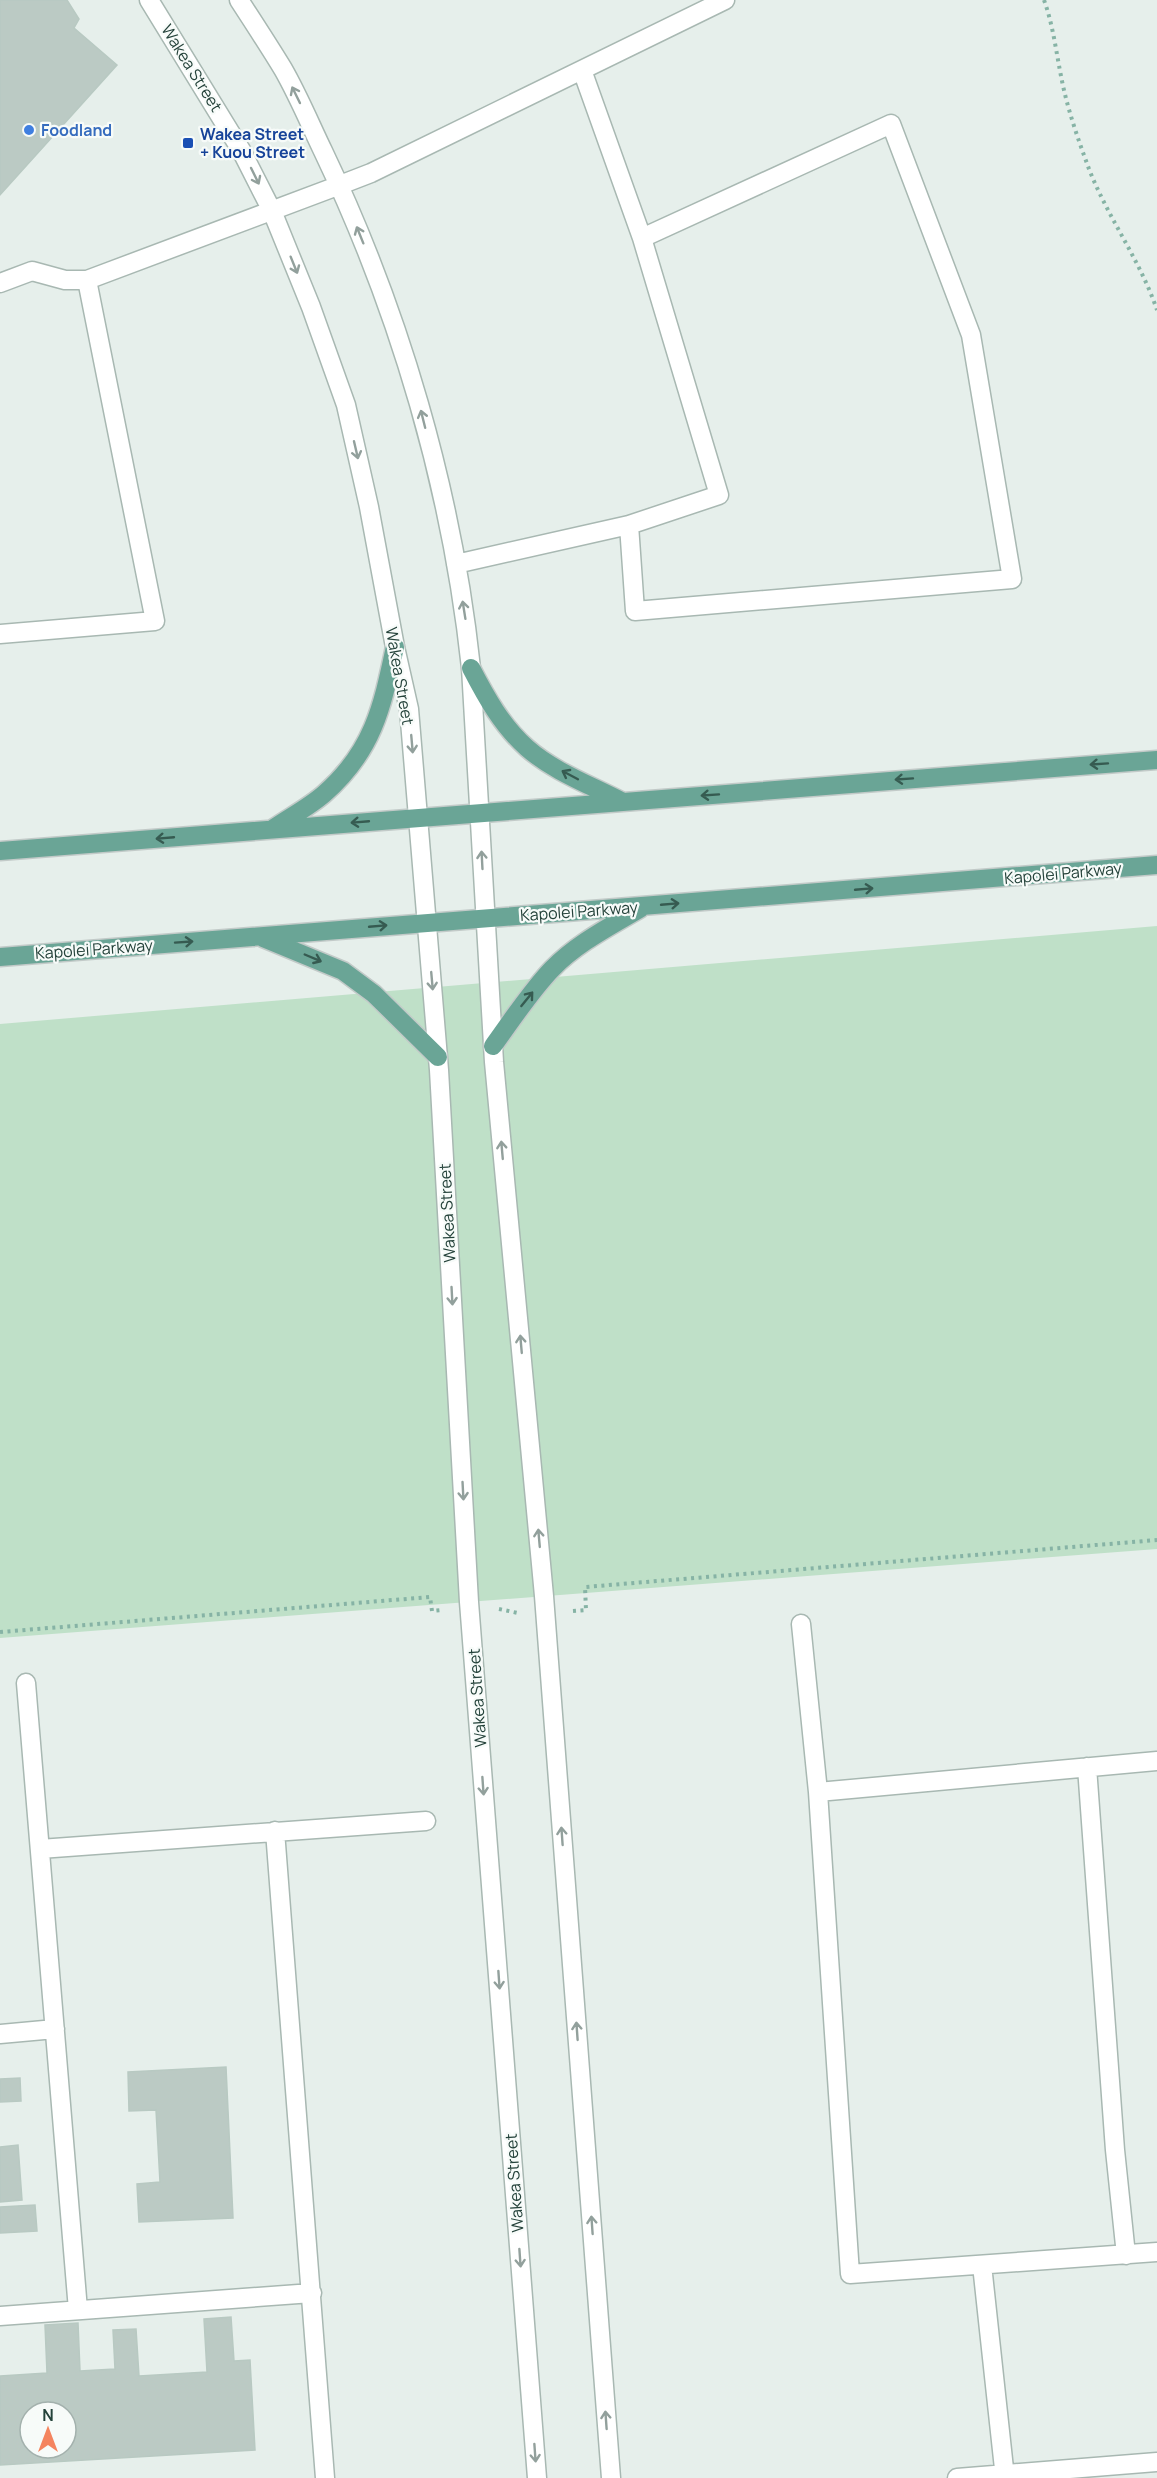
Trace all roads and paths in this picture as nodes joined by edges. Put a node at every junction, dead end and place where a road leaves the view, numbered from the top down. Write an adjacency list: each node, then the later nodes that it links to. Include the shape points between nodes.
1 (149, 0): 7 (street, Wakea Street, one-way to 7, via 241,150)
2 (239, 0): 6 (street, one-way to 2, via 284,71)
3 (726, 0): 5 (street)
4 (1044, 0): 11 (path, via 1064,88 1090,171 1140,266)
5 (582, 70): 6 (street); 8 (street)
6 (340, 185): 7 (street); 13 (street, one-way to 6, via 418,400)
7 (272, 211): 9 (street); 15 (street, Wakea Street, one-way to 15, via 346,405)
8 (642, 238): 12 (street, via 719,495); 12 (street, via 891,124 971,335 1012,579 635,611)
9 (87, 280): 10 (street, via 65,280 32,271); 14 (street, via 155,621)
10 (0, 283)
11 (1157, 310)
12 (630, 525): 13 (street)
13 (456, 564): 16 (street, one-way to 13)
14 (0, 634)
15 (395, 647): 20 (street, Wakea Street, one-way to 20, via 409,709); 21 (main road, via 372,734 353,763 323,794)
16 (471, 668): 18 (main road, one-way to 16, via 529,750 489,704); 19 (street)
17 (1157, 760): 18 (main road, one-way to 18)
18 (622, 802): 19 (main road)
19 (480, 813): 20 (main road); 25 (street, one-way to 19)
20 (418, 818): 21 (main road, one-way to 21); 26 (street, Wakea Street)
21 (273, 829): 22 (main road, one-way to 22)
22 (0, 851)
23 (1157, 865): 24 (main road, Kapolei Parkway, one-way to 23)
24 (644, 906): 25 (main road, Kapolei Parkway); 29 (main road, one-way to 24, via 524,1002 553,968)
25 (486, 919): 26 (main road, Kapolei Parkway); 29 (street)
26 (427, 922): 27 (main road, Kapolei Parkway, one-way to 26); 30 (street, Wakea Street, one-way to 30)
27 (258, 936): 28 (main road, Kapolei Parkway, one-way to 27); 30 (main road, one-way to 30, via 343,971 374,994)
28 (0, 957)
29 (494, 1054): 57 (street, one-way to 29, via 544,1596)
30 (438, 1063): 56 (street, Wakea Street, one-way to 56, via 469,1602)
31 (1157, 1540): 34 (path, via 585,1587 586,1610)
32 (489, 1606): 35 (path)
33 (445, 1610): 37 (path, via 432,1611 430,1598)
34 (563, 1612)
35 (524, 1615)
36 (801, 1624): 41 (street)
37 (0, 1632)
38 (26, 1683): 44 (street)
39 (1157, 1761): 40 (street)
40 (1087, 1767): 41 (street); 48 (street)
41 (818, 1792): 49 (street, via 850,2274)
42 (426, 1821): 43 (street)
43 (276, 1832): 44 (street); 50 (street)
44 (40, 1849): 45 (street)
45 (55, 2029): 46 (street); 51 (street)
46 (0, 2034)
47 (1157, 2252): 48 (street)
48 (1126, 2255): 49 (street)
49 (982, 2265): 54 (street)
50 (312, 2293): 51 (street); 55 (street)
51 (78, 2310): 52 (street)
52 (0, 2316)
53 (1157, 2462): 54 (street)
54 (1005, 2476): 58 (street)
55 (325, 2478)
56 (537, 2478)
57 (610, 2478)
58 (957, 2478)

